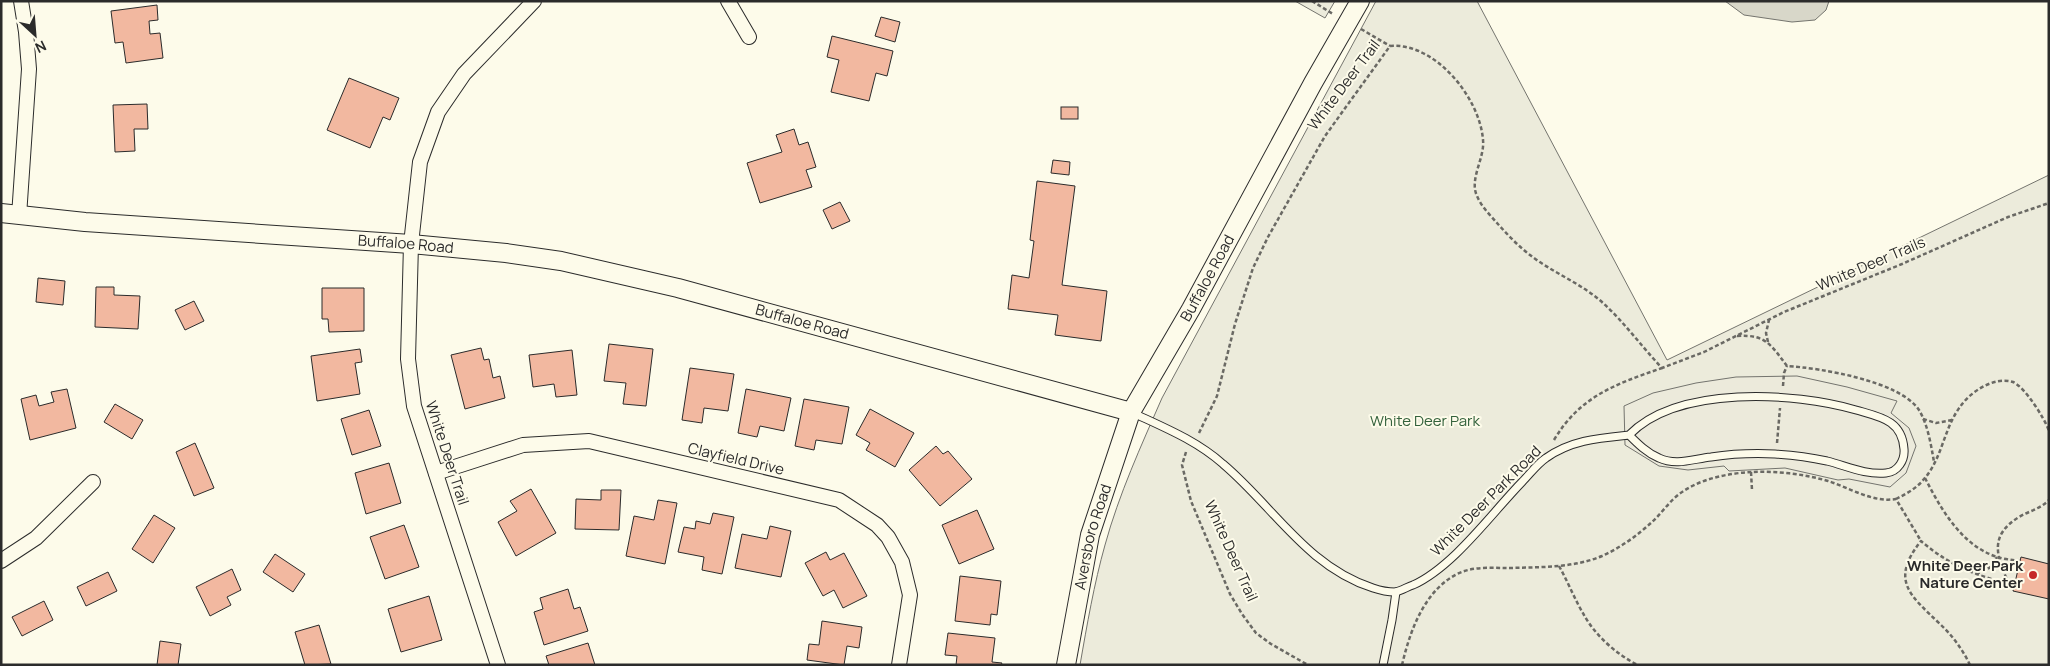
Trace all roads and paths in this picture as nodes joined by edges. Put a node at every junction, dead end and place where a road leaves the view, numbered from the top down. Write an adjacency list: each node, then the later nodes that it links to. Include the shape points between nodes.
1 (21, 1): 12 (street, via 28,69)
2 (534, 1): 13 (street, White Deer Trail, via 464,74 438,112 420,162)
3 (728, 1): 8 (street)
4 (1312, 1): 6 (path)
5 (1360, 1): 21 (street, Buffaloe Road)
6 (1335, 15)
7 (1360, 29): 9 (path)
8 (749, 37)
9 (1390, 46): 18 (path, White Deer Trail, via 1408,46 1435,60 1465,92 1476,113 1483,139 1476,195 1490,214 1530,255 1604,304); 25 (path, White Deer Trail, via 1325,136 1268,237 1253,268 1235,324 1217,396)
10 (2049, 203): 14 (path, White Deer Trails, via 2008,217)
11 (1, 214): 12 (street, Buffaloe Road)
12 (19, 216): 13 (street, Buffaloe Road)
13 (411, 244): 21 (street, Buffaloe Road, via 561,261 678,288); 34 (street, White Deer Trail, via 408,359 414,406)
14 (1769, 320): 15 (path, White Deer Trails); 16 (path)
15 (1735, 336): 16 (path, via 1750,336); 18 (path, White Deer Trails)
16 (1768, 342): 17 (path)
17 (1787, 366): 19 (path); 22 (path, via 1826,371 1881,386 1908,399)
18 (1662, 368): 29 (path, via 1590,399 1554,440)
19 (1782, 388)
20 (1781, 404): 27 (path)
21 (1131, 412): 48 (lane, via 1193,441 1222,462 1290,533 1335,570 1374,589); 51 (street, Aversboro Road, via 1090,535)
22 (1923, 419): 23 (path, via 1936,423); 30 (path)
23 (1952, 420): 24 (path, via 1970,395 1984,386 2006,381 2016,384 2024,392); 30 (path)
24 (2049, 431)
25 (1198, 434)
26 (1629, 435): 26 (lane, via 1660,459 1683,462 1759,454 1799,455 1868,473 1888,473 1902,463 1904,453 1904,439 1892,423 1841,406 1791,397 1738,397 1691,404 1649,418); 29 (lane, White Deer Park Road, via 1591,439)
27 (1777, 444)
28 (1189, 449): 52 (path, White Deer Trail, via 1182,465 1191,501 1230,594 1256,633)
29 (1553, 453): 48 (lane, White Deer Park Road, via 1438,569)
30 (1934, 462): 35 (path)
31 (1776, 468): 33 (path)
32 (1751, 472): 33 (path); 37 (path); 44 (path, via 1720,476 1691,487 1622,545 1582,563)
33 (1776, 472): 38 (path, via 1827,481 1878,499)
34 (436, 473): 49 (street, White Deer Trail); 50 (street, Clayfield Drive, via 523,445 589,441 839,500 877,525 902,562 910,595)
35 (1925, 478): 38 (path); 41 (path, via 1945,515 1958,530 1979,548)
36 (94, 482): 42 (street, via 36,538)
37 (1752, 490)
38 (1896, 499): 40 (path)
39 (2049, 500): 41 (path, via 2007,526 1998,544)
40 (1921, 541): 45 (path, via 1946,561); 56 (path, via 1908,562 1905,573 1907,586 1914,600 1956,642)
41 (1997, 557): 43 (path); 45 (path, via 1991,566); 46 (path)
42 (1, 561)
43 (2020, 561)
44 (1559, 566): 54 (path, via 1482,568 1456,574 1423,606); 55 (path, via 1584,616 1624,658)
45 (1976, 574): 46 (path)
46 (2009, 584): 47 (path)
47 (2014, 585)
48 (1396, 592): 53 (lane)
49 (498, 665)
50 (899, 665)
51 (1066, 665)
52 (1308, 665)
53 (1383, 665)
54 (1402, 665)
55 (1638, 665)
56 (1970, 665)

